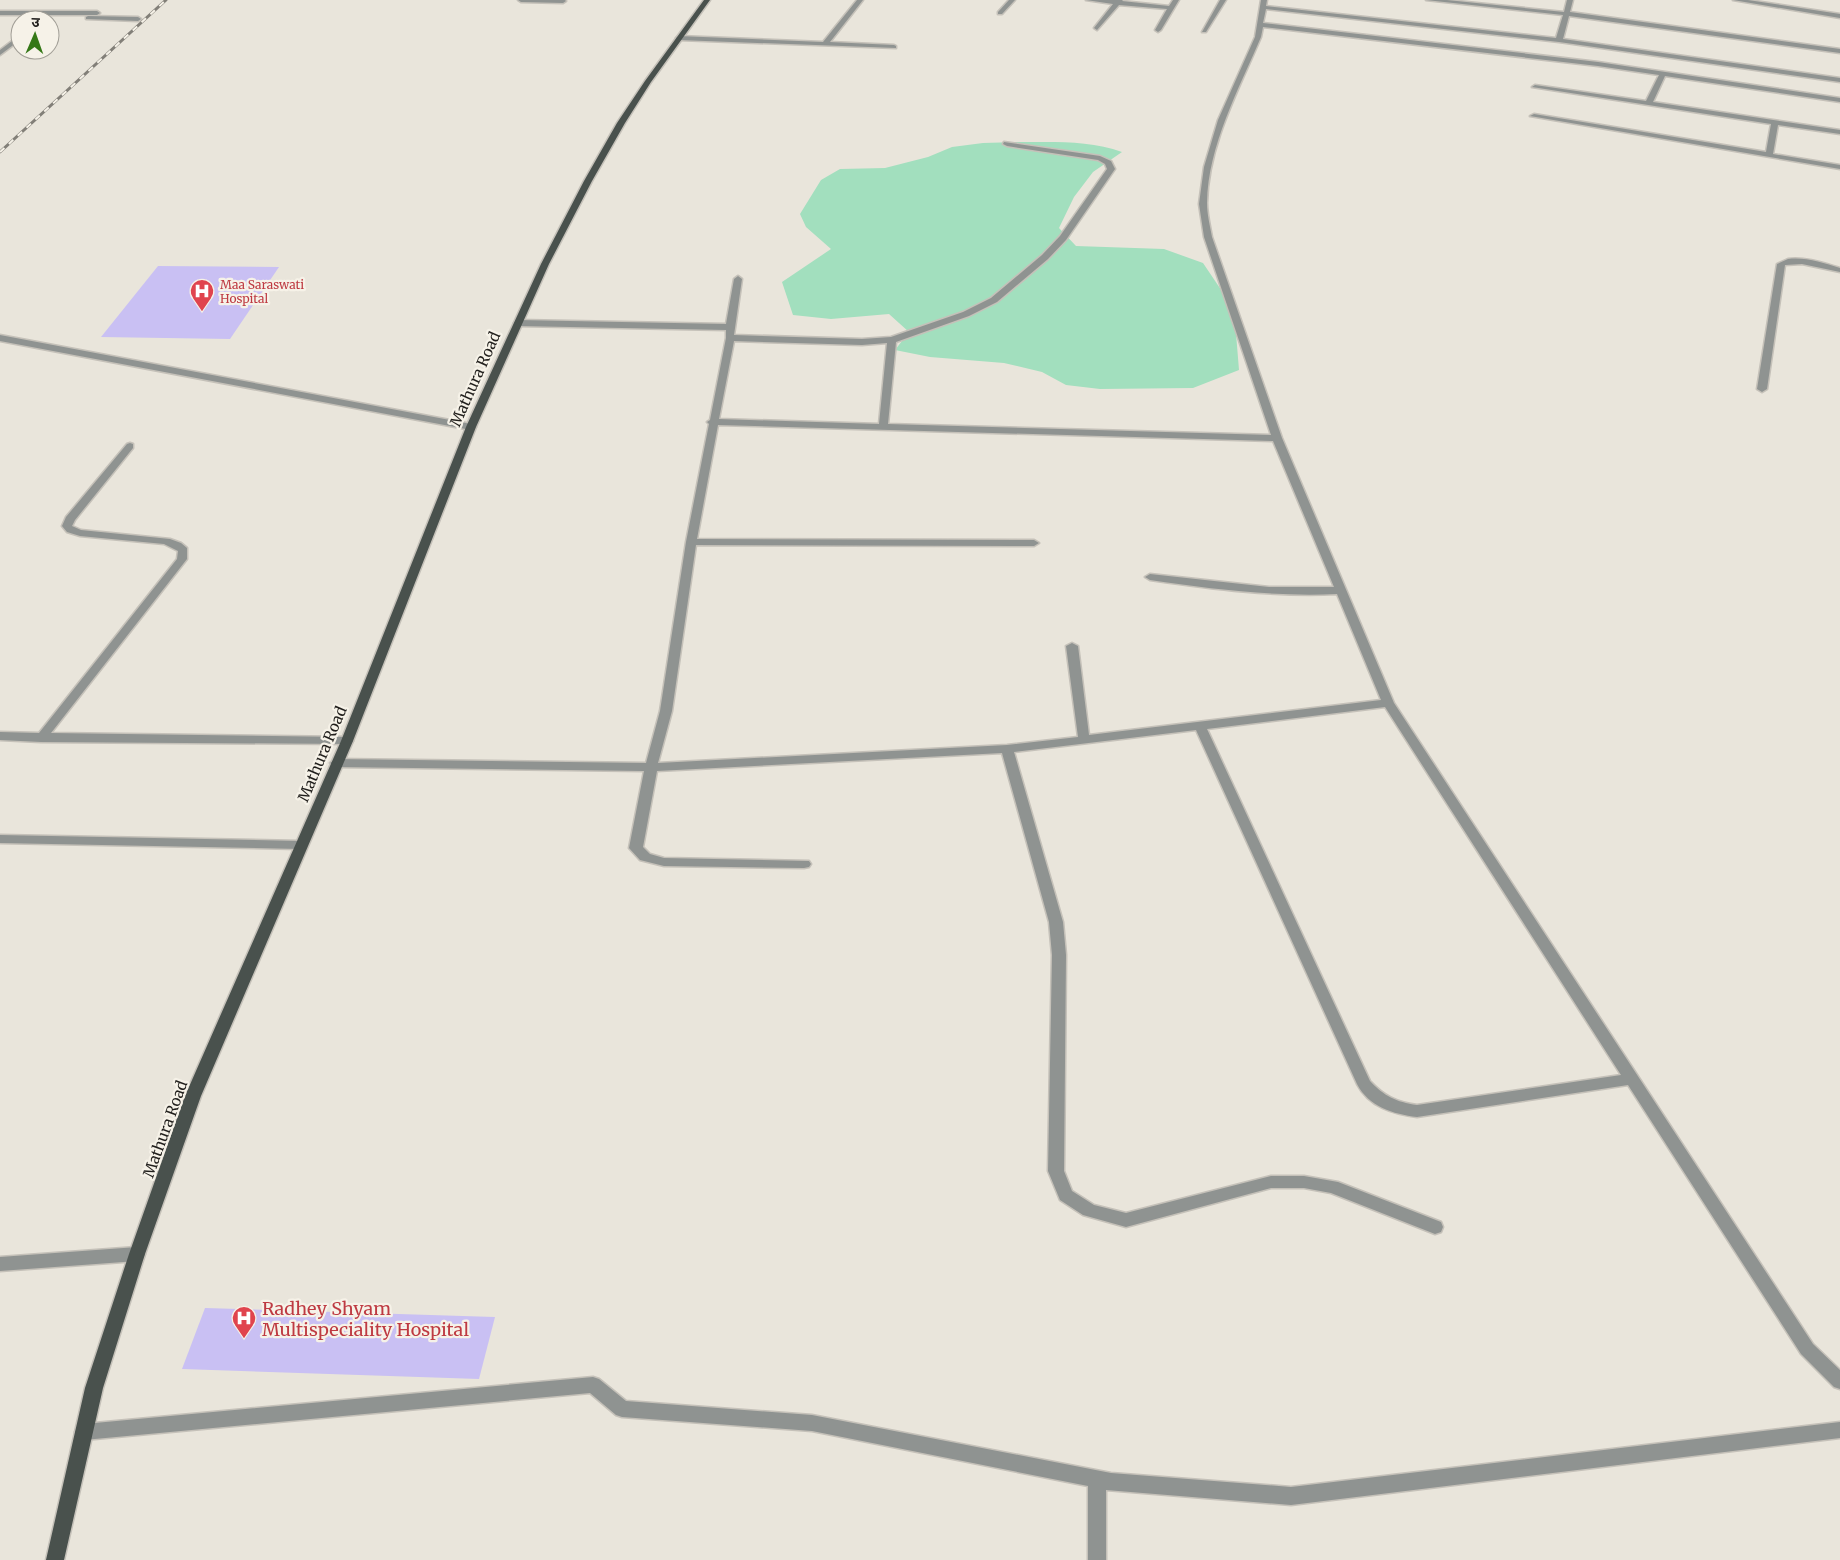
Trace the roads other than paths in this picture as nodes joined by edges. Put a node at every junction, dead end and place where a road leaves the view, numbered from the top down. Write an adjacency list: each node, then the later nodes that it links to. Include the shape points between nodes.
1 (522, 0): 11 (street)
2 (708, 0): 26 (main road, Mathura Road)
3 (860, 0): 28 (street)
4 (1012, 0): 17 (street)
5 (1088, 0): 12 (street)
6 (1176, 0): 14 (street)
7 (1223, 0): 25 (street)
8 (1429, 0): 18 (street)
9 (1570, 0): 18 (street)
10 (1736, 0): 19 (street)
11 (563, 1)
12 (1119, 1): 14 (street); 23 (street)
13 (1263, 4): 22 (street); 27 (street)
14 (1171, 8): 24 (street)
15 (60, 13): 16 (street)
16 (97, 13)
17 (1000, 13)
18 (1567, 14): 27 (street); 32 (street)
19 (1840, 16)
20 (60, 19): 21 (street)
21 (138, 19)
22 (1260, 25): 34 (street); 56 (street, via 1250,58 1222,120 1208,168 1203,204 1208,237)
23 (1098, 28)
24 (1158, 30)
25 (1204, 32)
26 (678, 38): 28 (street); 48 (main road, Mathura Road, via 621,122 579,198)
27 (1559, 40): 31 (street)
28 (825, 44): 30 (street)
29 (10, 45): 33 (street)
30 (894, 46)
31 (1597, 46): 34 (street); 36 (street)
32 (1840, 51)
33 (0, 53)
34 (1588, 62): 35 (street)
35 (1663, 73): 38 (street); 39 (street)
36 (1840, 80)
37 (1535, 87): 39 (street)
38 (1840, 100)
39 (1649, 104): 41 (street)
40 (1534, 116): 44 (street)
41 (1775, 122): 42 (street); 44 (street)
42 (1840, 132)
43 (1007, 144): 51 (street, via 1100,158 1111,169 1063,238 1014,285 966,314)
44 (1769, 154): 45 (street)
45 (1840, 167)
46 (1840, 270): 52 (street, via 1799,261 1781,264)
47 (738, 278): 49 (street)
48 (518, 324): 49 (street); 55 (main road, Mathura Road)
49 (730, 332): 51 (street, via 862,342); 53 (street)
50 (0, 338): 55 (street)
51 (892, 340): 54 (street)
52 (1762, 389)
53 (712, 422): 54 (street); 58 (street)
54 (883, 426): 56 (street)
55 (471, 427): 67 (main road, Mathura Road)
56 (1277, 438): 61 (street)
57 (130, 446): 66 (street, via 67,526 80,534 166,541 183,550 182,559)
58 (691, 542): 59 (street); 71 (street, via 666,711)
59 (1034, 543)
60 (1150, 576): 61 (street, via 1241,590)
61 (1342, 590): 63 (street)
62 (1072, 646): 68 (street)
63 (1388, 703): 64 (street); 75 (street)
64 (1200, 726): 68 (street); 75 (street, via 1364,1084 1378,1100 1398,1109 1417,1111)
65 (0, 736): 66 (street)
66 (41, 738): 67 (street)
67 (347, 740): 70 (main road, Mathura Road)
68 (1084, 740): 69 (street)
69 (1007, 750): 71 (street); 76 (street, via 1056,922 1060,955 1056,1171 1066,1195 1089,1210 1126,1220 1271,1182 1304,1182 1332,1187)
70 (336, 763): 71 (street); 73 (main road, Mathura Road)
71 (651, 768): 74 (street, via 636,848 645,857 664,862)
72 (0, 839): 73 (street)
73 (300, 845): 77 (main road, Mathura Road, via 193,1096)
74 (804, 864)
75 (1632, 1079): 79 (street, via 1807,1349)
76 (1435, 1228)
77 (137, 1254): 78 (street); 81 (main road, Mathura Road, via 94,1388)
78 (0, 1264)
79 (1840, 1381)
80 (1840, 1430): 82 (street, via 1291,1496)
81 (84, 1432): 82 (street, via 593,1385 622,1410 812,1423); 83 (main road, Mathura Road)
82 (1097, 1480): 84 (street)
83 (54, 1560)
84 (1097, 1560)

